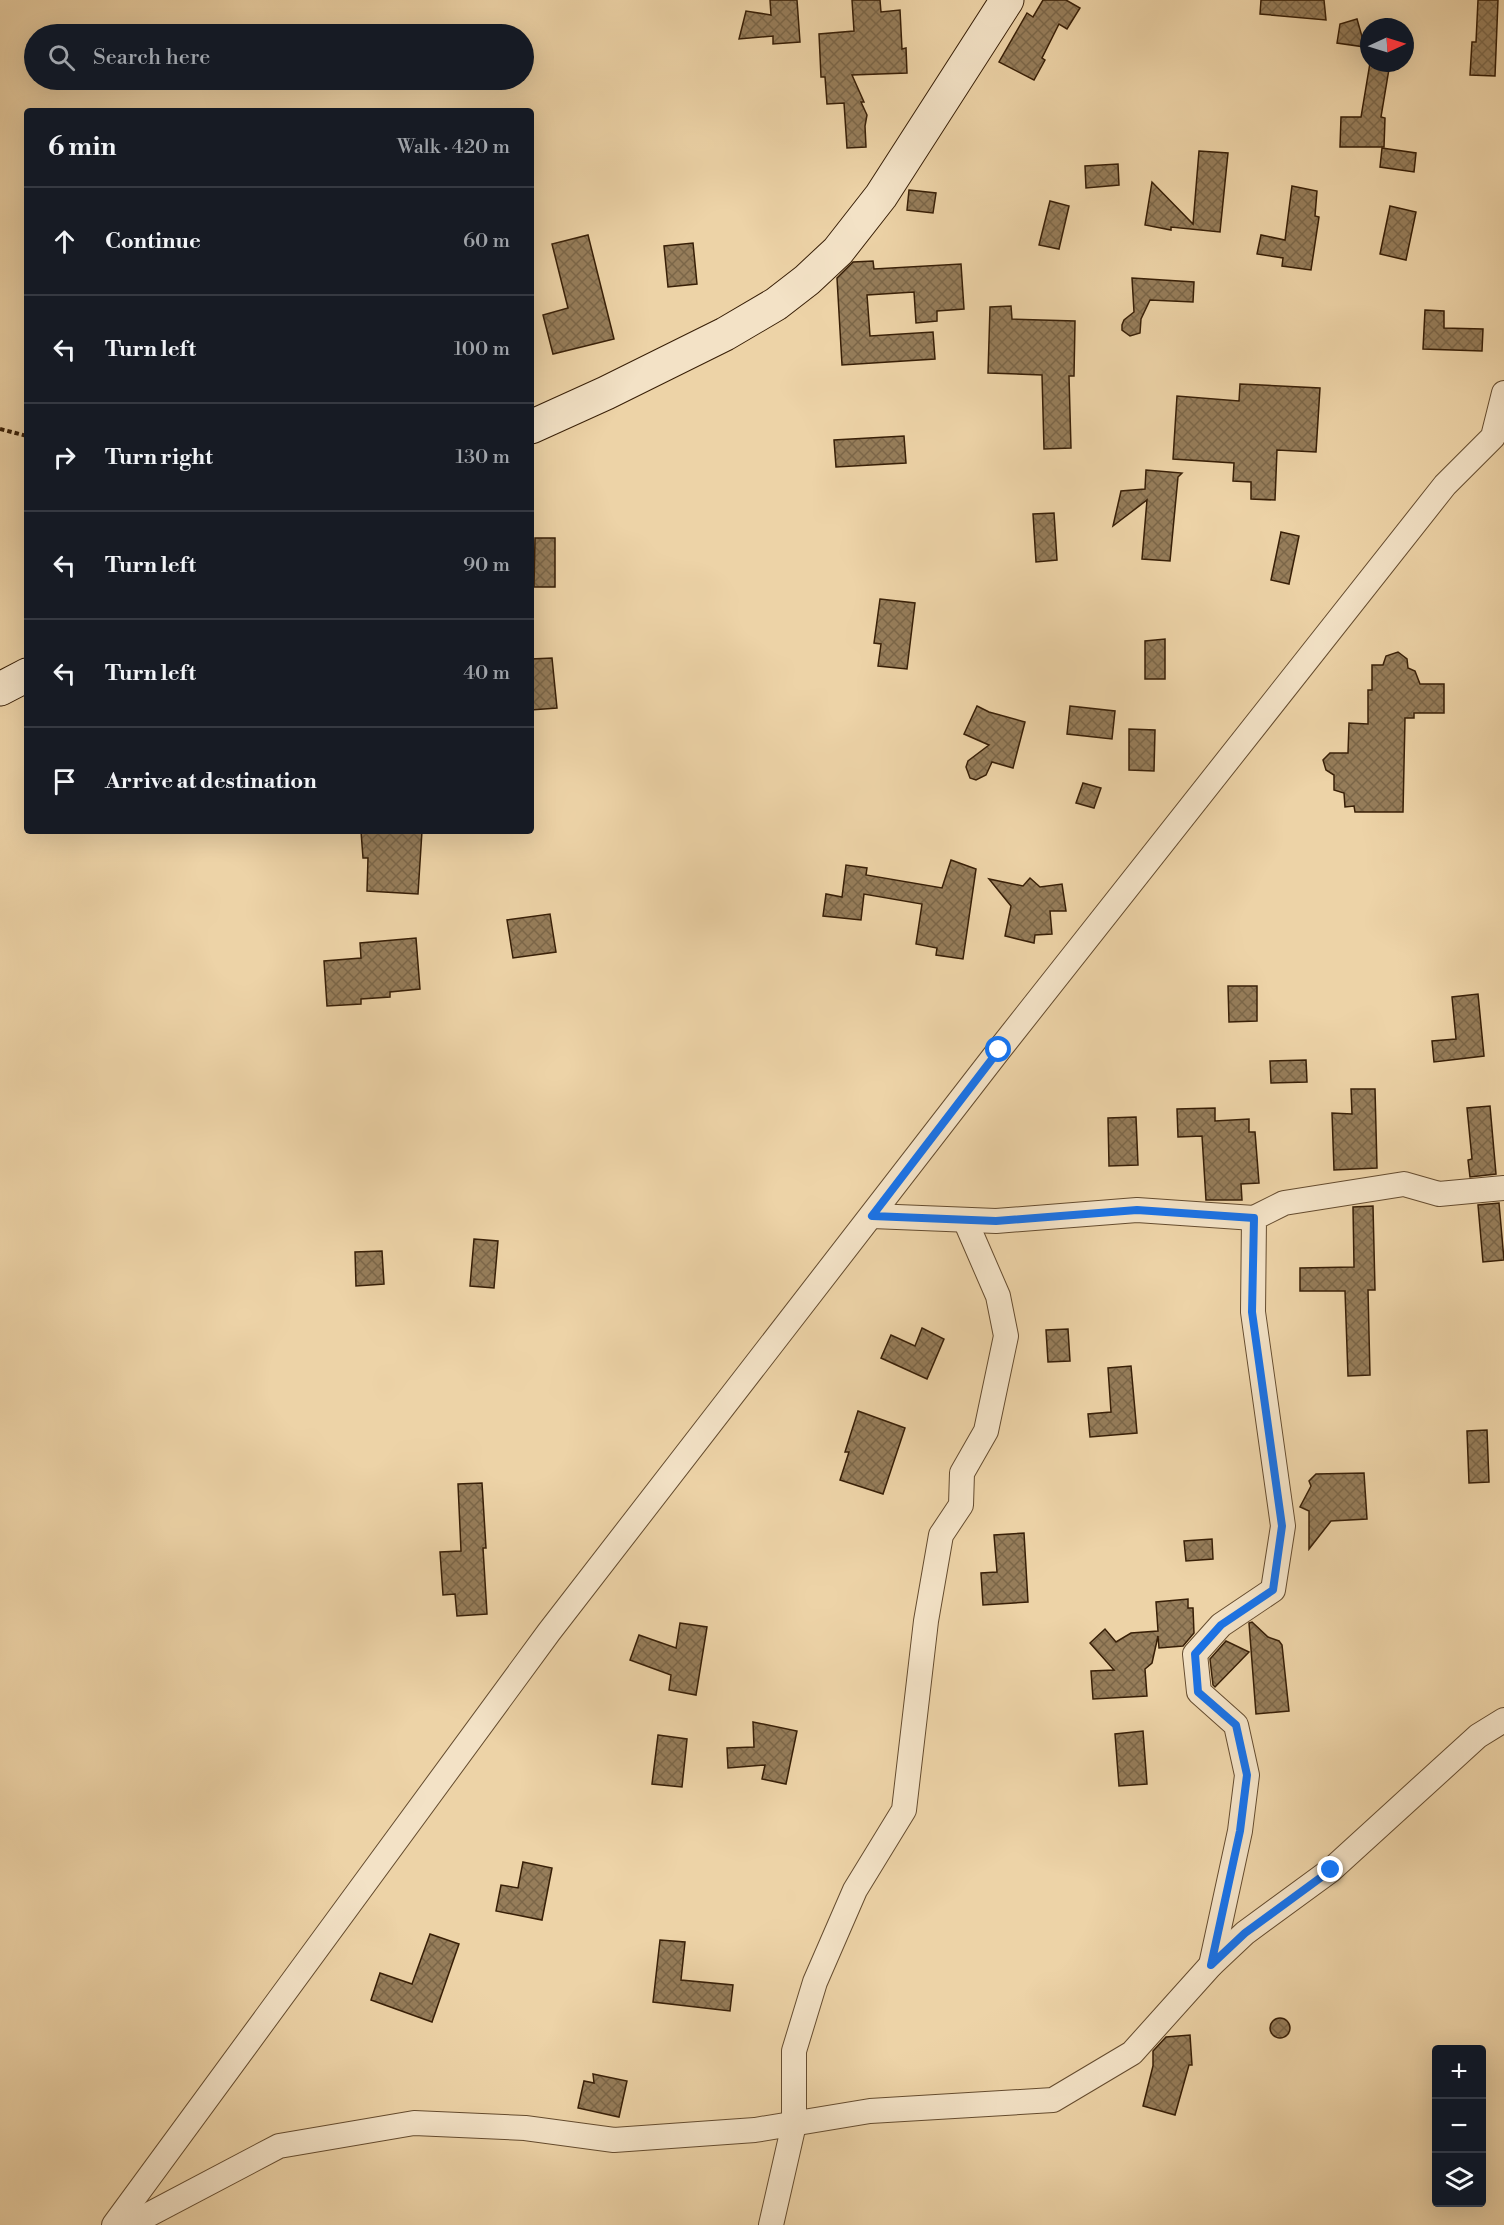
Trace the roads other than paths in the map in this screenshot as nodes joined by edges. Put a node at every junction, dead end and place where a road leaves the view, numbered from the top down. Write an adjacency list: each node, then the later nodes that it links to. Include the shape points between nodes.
1 (1007, 0): 3 (street, via 881,196 838,252 807,280 725,334)
2 (1504, 393): 4 (street)
3 (534, 426)
4 (1498, 443): 8 (street, via 1438,494)
5 (24, 677): 6 (street)
6 (0, 689)
7 (1504, 1188): 9 (street, via 1439,1194 1404,1184 1284,1203)
8 (872, 1216): 10 (street); 14 (street, via 549,1632)
9 (1254, 1218): 10 (street, via 1137,1210); 12 (street, via 1252,1312 1282,1526 1273,1590 1221,1625 1195,1654 1198,1692 1236,1725 1247,1775 1240,1831)
10 (965, 1220): 13 (street, via 998,1296 1006,1336 986,1431 962,1473 961,1505 941,1535 926,1621 904,1810 855,1890 815,1982 794,2050)
11 (1504, 1720): 12 (street, via 1478,1736 1331,1870 1245,1933)
12 (1211, 1965): 13 (street, via 1132,2053 1053,2100 870,2111)
13 (794, 2124): 15 (street, via 614,2140 525,2128 414,2123 279,2146); 16 (street)
14 (114, 2225)
15 (129, 2225)
16 (771, 2225)

